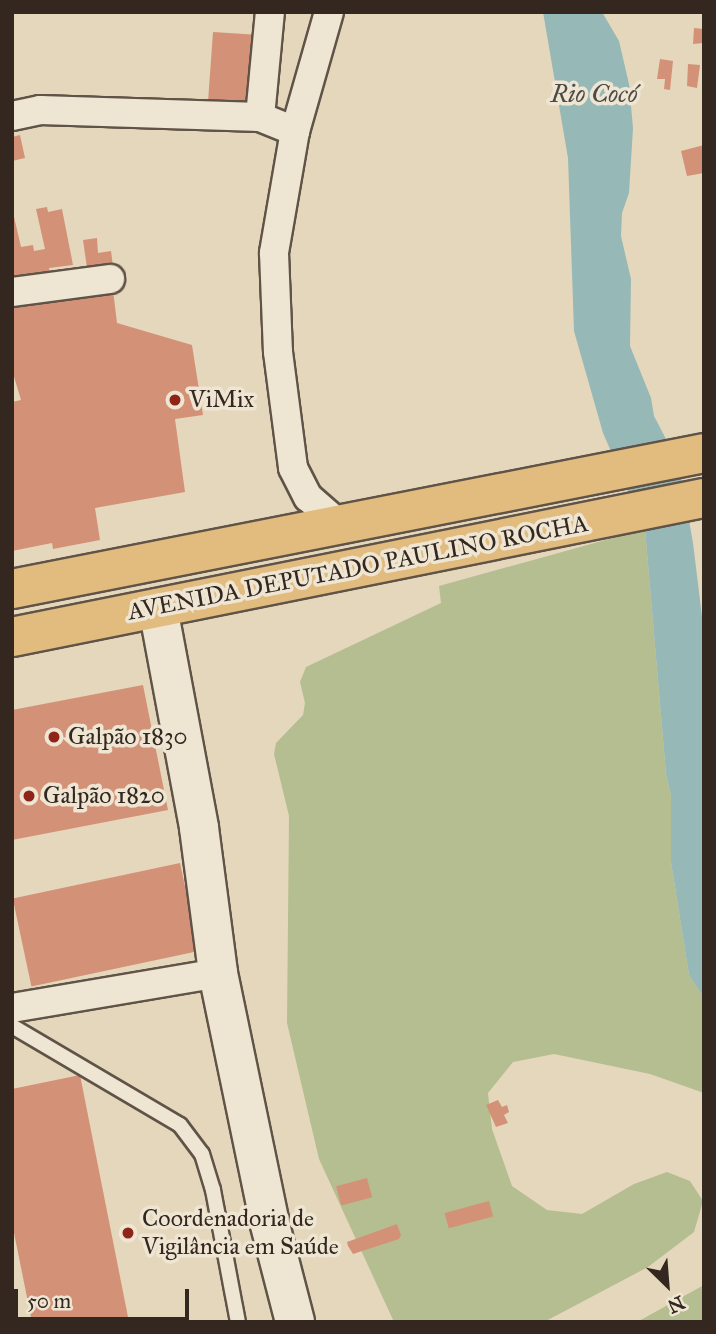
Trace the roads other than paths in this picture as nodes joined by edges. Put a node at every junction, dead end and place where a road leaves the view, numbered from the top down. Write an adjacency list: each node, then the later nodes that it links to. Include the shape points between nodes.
1 (270, 12): 4 (street)
2 (329, 12): 5 (street)
3 (12, 116): 4 (street, via 40,110)
4 (260, 117): 5 (street)
5 (295, 131): 10 (street, via 274,253 278,352 293,468 307,497)
6 (110, 279): 7 (street)
7 (12, 292)
8 (704, 453): 10 (main road, AVENIDA DEPUTADO PAULINO ROCHA)
9 (704, 498): 12 (main road, AVENIDA DEPUTADO PAULINO ROCHA)
10 (340, 525): 11 (main road, AVENIDA DEPUTADO PAULINO ROCHA)
11 (12, 589)
12 (158, 608): 13 (main road, AVENIDA DEPUTADO PAULINO ROCHA); 14 (street, via 200,828)
13 (12, 637)
14 (218, 973): 15 (street); 18 (street, via 270,1225)
15 (12, 1008)
16 (12, 1026): 17 (lane, via 180,1125 202,1154 213,1190)
17 (238, 1322)
18 (295, 1322)

